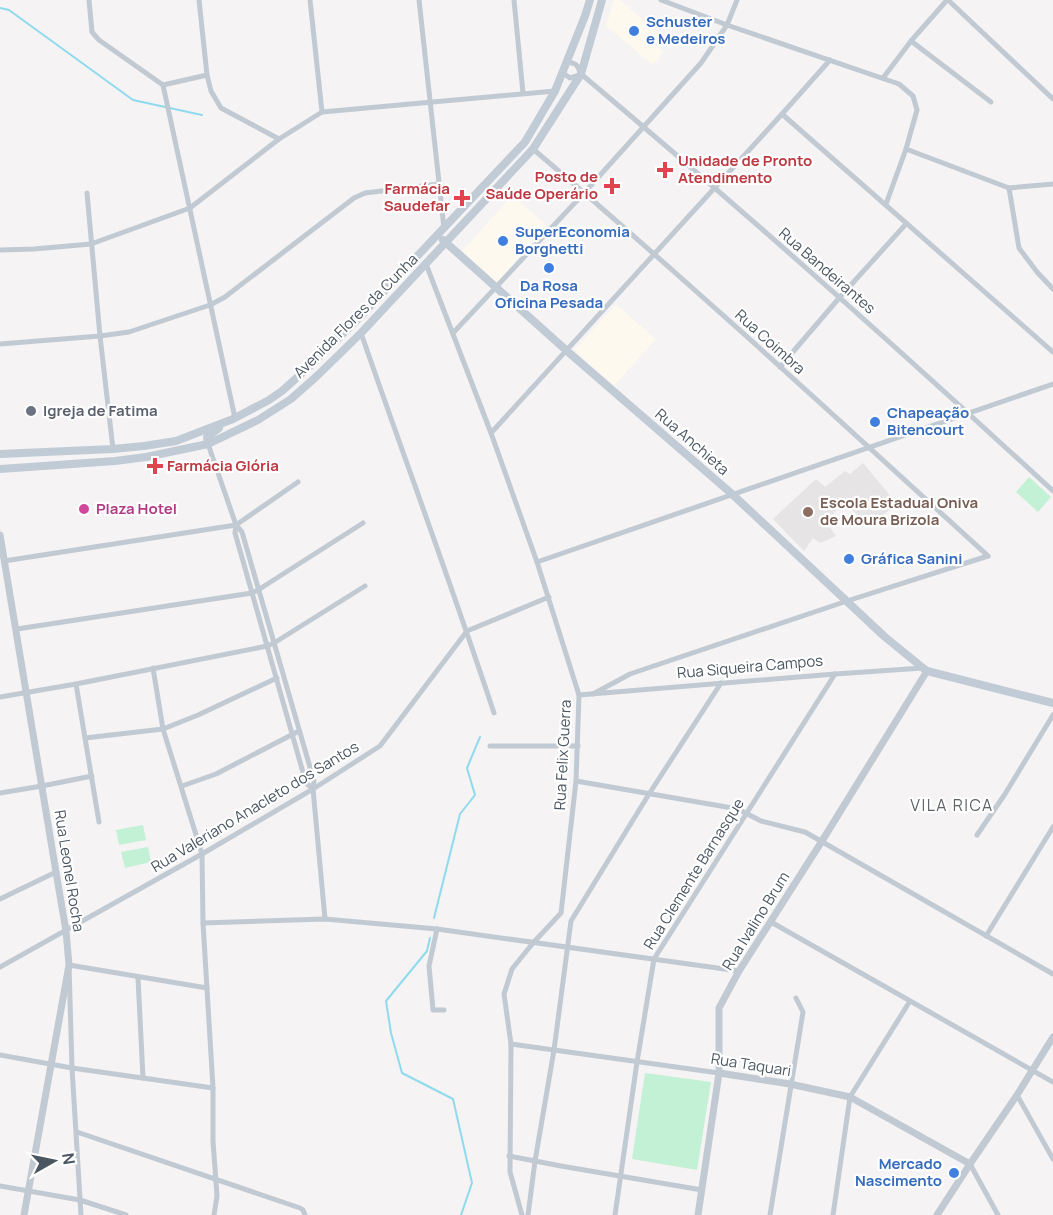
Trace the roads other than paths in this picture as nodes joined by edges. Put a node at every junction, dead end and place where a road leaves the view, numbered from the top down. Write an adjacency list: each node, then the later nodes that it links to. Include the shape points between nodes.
1 (89, 0): 19 (street, via 92,32)
2 (199, 0): 17 (street)
3 (310, 0): 25 (street)
4 (419, 0): 23 (street)
5 (514, 0): 21 (street)
6 (590, 0): 14 (main road, Avenida Flores da Cunha)
7 (602, 0): 16 (main road, Avenida Flores da Cunha)
8 (661, 0): 11 (street)
9 (737, 0): 11 (street)
10 (947, 0): 12 (street); 22 (street)
11 (727, 25): 13 (street); 27 (street, via 701,63)
12 (911, 41): 18 (street); 24 (street)
13 (830, 60): 18 (street); 26 (street)
14 (567, 62): 15 (main road, Avenida Flores da Cunha); 16 (street, Rua Bandeirantes, via 578,66)
15 (563, 73): 16 (street, via 570,78); 20 (main road, Avenida Flores da Cunha)
16 (581, 74): 27 (street, Rua Bandeirantes); 29 (main road, Avenida Flores da Cunha)
17 (207, 75): 19 (street); 28 (street, via 221,108)
18 (883, 78): 30 (street, via 899,84 913,96 917,110)
19 (163, 85): 38 (street)
20 (555, 91): 21 (street); 40 (main road, Avenida Flores da Cunha, via 525,142)
21 (523, 93): 23 (street)
22 (1053, 99)
23 (430, 102): 25 (street); 31 (street)
24 (991, 102)
25 (322, 112): 28 (street)
26 (782, 114): 33 (street); 37 (street)
27 (644, 127): 33 (street, Rua Bandeirantes); 36 (street)
28 (279, 139): 38 (street)
29 (533, 149): 36 (street, Rua Coimbra); 42 (main road, Avenida Flores da Cunha)
30 (906, 149): 34 (street); 37 (street)
31 (439, 184): 40 (street); 50 (street, via 354,198)
32 (1052, 186): 34 (street)
33 (714, 188): 45 (street); 49 (street, Rua Bandeirantes)
34 (1009, 188): 48 (street, via 1019,248)
35 (87, 193): 43 (street)
36 (584, 193): 45 (street, Rua Coimbra); 47 (street)
37 (886, 204): 39 (street)
38 (190, 208): 43 (street); 50 (street)
39 (906, 224): 49 (street); 56 (street)
40 (444, 229): 41 (main road, Avenida Flores da Cunha)
41 (438, 236): 42 (main road, Rua Anchieta); 60 (main road, Avenida Flores da Cunha, via 296,379 270,400)
42 (446, 243): 46 (main road, Avenida Flores da Cunha); 47 (main road, Rua Anchieta)
43 (91, 244): 44 (street); 53 (street)
44 (0, 250)
45 (654, 254): 55 (street); 57 (street, Rua Coimbra)
46 (426, 264): 51 (main road, Avenida Flores da Cunha); 52 (street, Rua Felix Guerra)
47 (496, 288): 52 (street); 55 (main road, Rua Anchieta)
48 (1053, 289)
49 (840, 297): 57 (street); 59 (street, Rua Bandeirantes)
50 (210, 305): 53 (street, via 129,332); 60 (street)
51 (361, 333): 63 (main road, Avenida Flores da Cunha, via 291,399); 83 (street)
52 (453, 333): 62 (street, Rua Felix Guerra)
53 (100, 336): 54 (street); 66 (street)
54 (0, 344)
55 (567, 351): 62 (street); 71 (main road, Rua Anchieta)
56 (1053, 352)
57 (780, 367): 65 (street, Rua Coimbra)
58 (1053, 384): 59 (street)
59 (969, 413): 65 (street); 70 (street, Rua Bandeirantes)
60 (235, 418): 61 (main road, Avenida Flores da Cunha); 63 (main road, via 238,427)
61 (225, 423): 64 (main road, via 207,437); 66 (main road, Avenida Flores da Cunha, via 176,441)
62 (490, 433): 76 (street, Rua Felix Guerra)
63 (226, 436): 64 (main road, Avenida Flores da Cunha)
64 (208, 444): 68 (main road, Avenida Flores da Cunha, via 115,461); 73 (street)
65 (870, 447): 71 (street); 81 (street, Rua Coimbra, via 988,556)
66 (113, 449): 67 (main road, Avenida Flores da Cunha)
67 (0, 454)
68 (0, 469)
69 (298, 482): 73 (street)
70 (1053, 491)
71 (732, 494): 76 (street); 81 (main road, Rua Anchieta)
72 (363, 523): 78 (street)
73 (236, 525): 75 (street); 78 (street, via 242,532); 79 (street)
74 (0, 535): 75 (street, Rua Leonel Rocha)
75 (4, 561): 82 (street, Rua Leonel Rocha)
76 (537, 562): 80 (street, Rua Felix Guerra)
77 (365, 586): 84 (street)
78 (258, 590): 79 (street); 84 (street)
79 (252, 592): 82 (street); 85 (street)
80 (549, 597): 83 (street); 95 (street, Rua Felix Guerra)
81 (847, 601): 87 (main road, Rua Anchieta); 94 (street, via 630,674)
82 (17, 629): 93 (street, Rua Leonel Rocha)
83 (467, 631): 98 (street); 110 (street, Rua Valeriano Anacleto dos Santos, via 380,746)
84 (274, 643): 85 (street); 89 (street)
85 (267, 646): 86 (street); 90 (street)
86 (153, 668): 92 (street); 100 (street)
87 (925, 670): 88 (street, Rua Siqueira Campos); 97 (main road, Rua Siqueira Campos); 117 (street, Rua Ivalino Brum)
88 (835, 674): 91 (street, Rua Siqueira Campos); 113 (street, Rua Clemente Barnasque)
89 (283, 676): 90 (street); 101 (street)
90 (276, 679): 100 (street); 102 (street)
91 (721, 683): 94 (street, Rua Siqueira Campos); 112 (street)
92 (76, 684): 93 (street); 103 (street)
93 (27, 691): 96 (street); 108 (street, Rua Leonel Rocha)
94 (593, 694): 95 (street, Rua Siqueira Campos)
95 (579, 695): 105 (street, Rua Felix Guerra)
96 (0, 696)
97 (1053, 703)
98 (494, 713)
99 (1053, 715): 116 (street)
100 (163, 729): 103 (street); 109 (street)
101 (299, 731): 102 (street); 110 (street)
102 (292, 735): 109 (street, via 216,774); 110 (street, via 306,783)
103 (86, 738): 106 (street)
104 (490, 746): 105 (street)
105 (578, 746): 107 (street, Rua Felix Guerra)
106 (92, 776): 108 (street); 114 (street)
107 (576, 782): 112 (street); 127 (street, Rua Felix Guerra, via 561,913)
108 (42, 786): 111 (street); 119 (street, Rua Leonel Rocha)
109 (182, 786): 118 (street)
110 (313, 789): 118 (street, Rua Valeriano Anacleto dos Santos); 121 (street)
111 (0, 793)
112 (649, 794): 113 (street, via 738,809); 128 (street, via 572,921)
113 (746, 814): 117 (street, via 805,832); 129 (street, Rua Clemente Barnasque)
114 (99, 822)
115 (1053, 827): 126 (street)
116 (977, 835)
117 (822, 842): 122 (street, Rua Ivalino Brum); 126 (street)
118 (202, 854): 123 (street); 125 (street, Rua Valeriano Anacleto dos Santos)
119 (56, 872): 120 (street); 125 (street, Rua Leonel Rocha)
120 (0, 899)
121 (325, 919): 123 (street); 124 (street)
122 (771, 922): 132 (street, Rua Ivalino Brum); 137 (street)
123 (203, 923): 135 (street)
124 (437, 929): 127 (street); 138 (street, via 429,966 433,1010)
125 (66, 931): 130 (street, Rua Leonel Rocha); 131 (street, Rua Valeriano Anacleto dos Santos)
126 (986, 936): 133 (street)
127 (533, 943): 128 (street); 140 (street, Rua Felix Guerra, via 512,969 504,994)
128 (567, 946): 129 (street); 141 (street)
129 (654, 959): 132 (street); 143 (street, Rua Clemente Barnasque)
130 (69, 965): 134 (street); 144 (street); 145 (street, Rua Leonel Rocha)
131 (0, 967)
132 (740, 971): 147 (street, Rua Ivalino Brum, via 719,1008)
133 (1053, 974)
134 (138, 978): 135 (street); 148 (street)
135 (207, 988): 151 (street)
136 (796, 998): 150 (street, via 803,1011)
137 (910, 1001): 146 (street); 153 (street)
138 (444, 1010)
139 (1053, 1037): 146 (street)
140 (511, 1044): 141 (street, Rua Taquari); 155 (street, Rua Felix Guerra)
141 (554, 1050): 143 (street, Rua Taquari); 157 (street)
142 (0, 1055): 144 (street)
143 (637, 1062): 147 (street, Rua Taquari); 159 (street, Rua Clemente Barnasque)
144 (50, 1065): 145 (street); 163 (street)
145 (72, 1068): 148 (street); 154 (street, Rua Leonel Rocha)
146 (1032, 1070): 149 (street); 152 (street)
147 (719, 1073): 150 (street, Rua Taquari); 162 (street, Rua Ivalino Brum)
148 (142, 1078): 151 (street)
149 (1053, 1082)
150 (790, 1084): 153 (street, Rua Taquari); 174 (street)
151 (213, 1088): 160 (street)
152 (1017, 1095): 156 (street); 158 (street)
153 (850, 1097): 158 (street, Rua Taquari); 175 (street)
154 (77, 1132): 160 (street); 164 (street, Rua Leonel Rocha)
155 (509, 1156): 157 (street); 170 (street, Rua Felix Guerra)
156 (1053, 1159)
157 (535, 1161): 159 (street); 171 (street)
158 (970, 1164): 176 (street); 177 (street)
159 (621, 1176): 162 (street); 172 (street, Rua Clemente Barnasque)
160 (215, 1179): 168 (street); 169 (street, via 300,1208)
161 (0, 1186): 163 (street)
162 (702, 1190): 173 (street, Rua Ivalino Brum)
163 (28, 1191): 164 (street); 165 (street)
164 (80, 1200): 166 (street, Rua Leonel Rocha); 167 (street)
165 (24, 1215)
166 (81, 1215)
167 (126, 1215)
168 (214, 1215)
169 (305, 1215)
170 (522, 1215)
171 (528, 1215)
172 (615, 1215)
173 (698, 1215)
174 (770, 1215)
175 (832, 1215)
176 (937, 1215)
177 (998, 1215)

